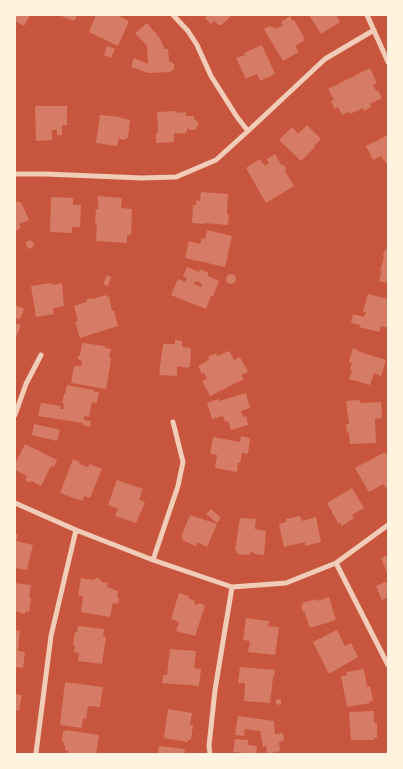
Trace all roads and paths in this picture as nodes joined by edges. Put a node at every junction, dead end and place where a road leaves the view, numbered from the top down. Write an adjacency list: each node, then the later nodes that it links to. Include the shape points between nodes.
1 (173, 15): 5 (street, via 188,31 211,76)
2 (367, 15): 3 (street)
3 (374, 30): 4 (street); 5 (street, via 325,59)
4 (388, 62)
5 (248, 131): 6 (street, via 216,160 176,177)
6 (15, 174)
7 (41, 355): 8 (street)
8 (15, 415)
9 (173, 422): 13 (street, via 183,462)
10 (15, 503): 12 (street)
11 (388, 525): 14 (street)
12 (76, 530): 13 (street); 17 (street, via 51,636)
13 (153, 560): 15 (street)
14 (336, 563): 15 (street, via 286,583); 16 (street)
15 (232, 587): 18 (street, via 215,690)
16 (388, 665)
17 (36, 753)
18 (210, 754)

